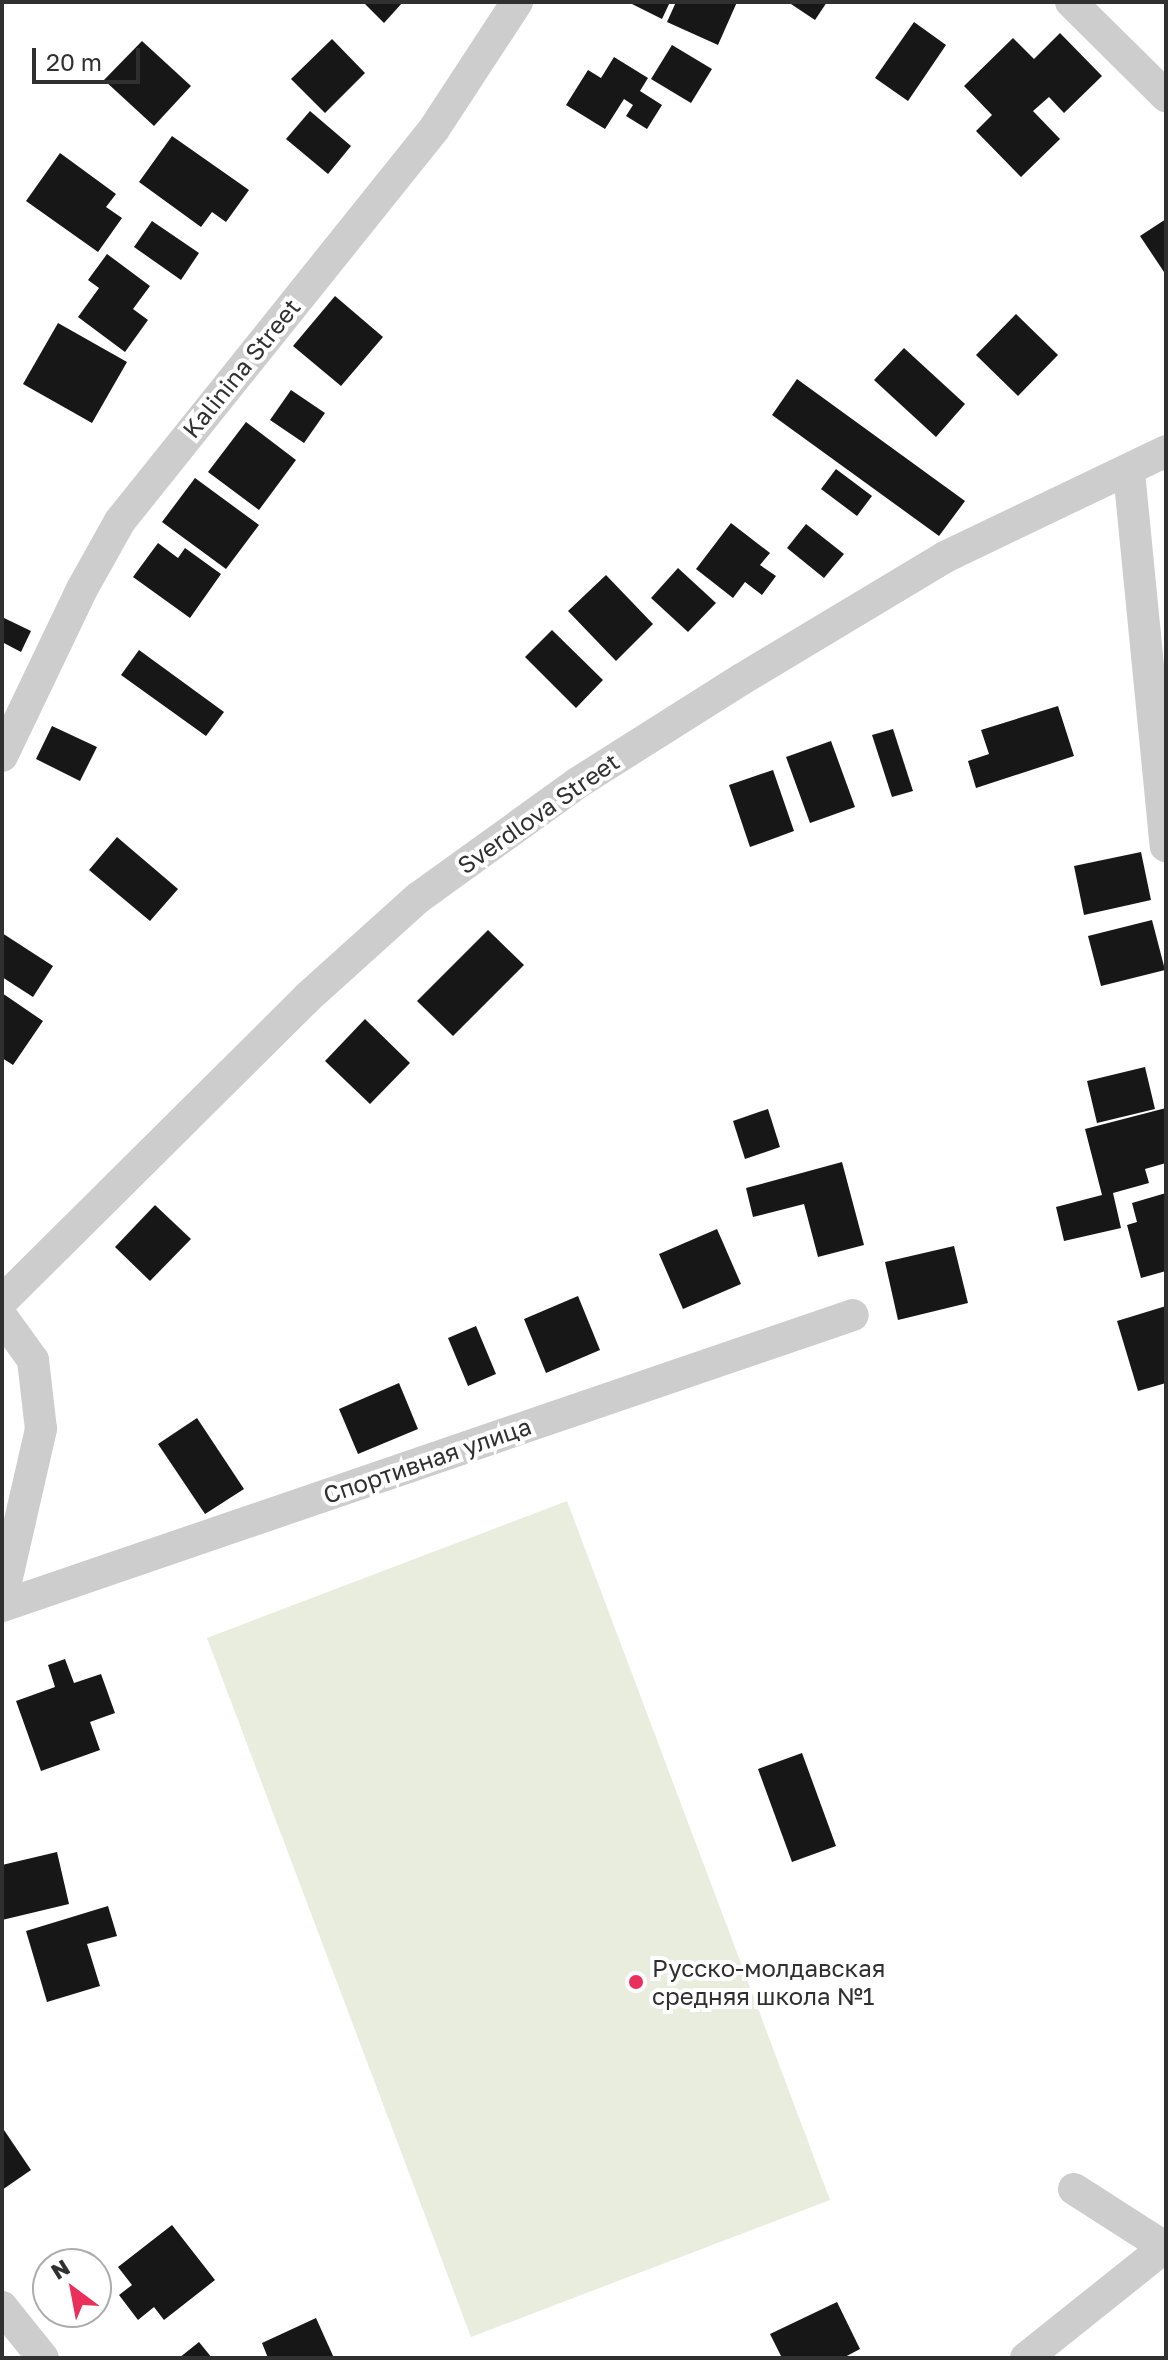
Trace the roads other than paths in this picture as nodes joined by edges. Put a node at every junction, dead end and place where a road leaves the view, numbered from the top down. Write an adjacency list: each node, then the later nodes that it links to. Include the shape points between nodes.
1 (517, 2): 6 (street, Kalinina Street, via 434,129 120,521)
2 (1071, 2): 3 (street)
3 (1166, 96)
4 (1166, 451): 5 (street, Sverdlova Street)
5 (1129, 472): 7 (street); 8 (street, Sverdlova Street, via 945,557 579,782 418,898 308,997)
6 (2, 756)
7 (1166, 846)
8 (2, 1301)
9 (853, 1315): 12 (street, Спортивная улица)
10 (2, 1317): 11 (street, via 33,1360 41,1429)
11 (2, 1599)
12 (2, 1606)
13 (1074, 2189): 14 (street)
14 (1166, 2247): 17 (street)
15 (2, 2307): 16 (street)
16 (43, 2358)
17 (1026, 2358)

